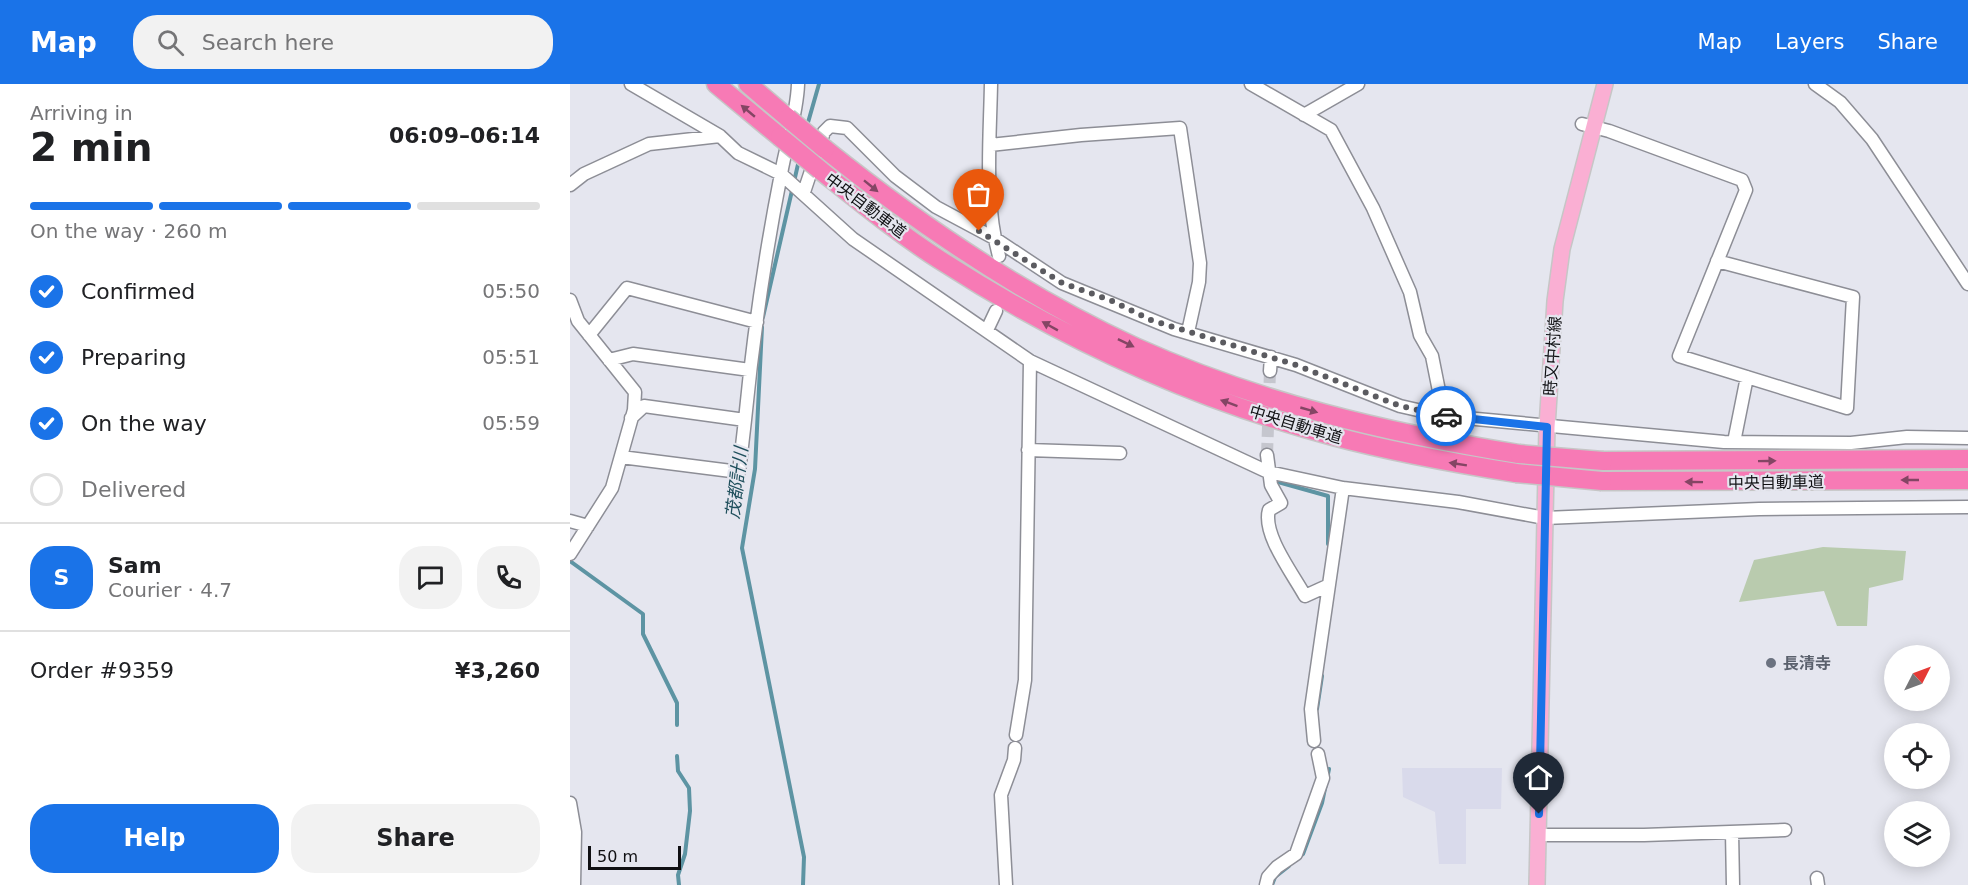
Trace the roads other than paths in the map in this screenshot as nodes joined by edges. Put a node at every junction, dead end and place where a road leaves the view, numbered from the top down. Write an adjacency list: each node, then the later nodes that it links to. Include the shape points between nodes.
1 (631, 84): 12 (street)
2 (716, 84): 44 (highway, 中央自動車道, one-way to 2, bridge, via 1602,481 1516,473 1331,436 1128,364 1034,317 937,259)
3 (748, 84): 42 (highway, 中央自動車道, one-way to 42, bridge, via 885,197 948,242 1073,316 1207,376 1336,417 1519,454 1603,461)
4 (798, 84): 14 (street)
5 (991, 84): 13 (street)
6 (1251, 84): 10 (street)
7 (1358, 84): 10 (street)
8 (1605, 84): 11 (main road, 時又中村線)
9 (1815, 84): 19 (street, via 1840,102 1872,139)
10 (1304, 115): 32 (street, via 1331,130 1373,208 1410,292 1420,335 1431,356)
11 (1588, 126): 18 (street, via 1742,180 1746,190); 35 (main road, 時又中村線, via 1562,249)
12 (720, 136): 14 (street, via 738,153); 15 (street, via 649,144 584,174)
13 (990, 145): 16 (street); 24 (street, via 1179,128 1200,263)
14 (793, 184): 16 (street, via 824,132 830,126 848,128 903,182 946,213); 22 (street); 23 (street, via 853,239)
15 (570, 185)
16 (994, 238): 17 (street); 24 (street, via 1062,283)
17 (999, 256)
18 (1717, 261): 31 (street, via 1679,356); 31 (street, via 1852,297 1847,408)
19 (1968, 284)
20 (570, 300): 25 (street)
21 (996, 311): 23 (street)
22 (757, 322): 25 (street, via 627,288); 29 (street)
23 (987, 330): 28 (street)
24 (1188, 332): 26 (street)
25 (589, 335): 27 (street)
26 (1270, 357): 30 (street); 32 (street, via 1400,406)
27 (609, 360): 29 (street, via 633,354); 33 (street, via 634,392)
28 (1030, 361): 38 (street); 43 (street)
29 (750, 370): 34 (street)
30 (1270, 371)
31 (1747, 377): 37 (street)
32 (1443, 416): 35 (street)
33 (631, 418): 34 (street, via 644,406); 41 (street)
34 (745, 420): 41 (street, via 739,472)
35 (1547, 427): 37 (street); 47 (main road, 時又中村線)
36 (1968, 438): 37 (street)
37 (1734, 442)
38 (1028, 450): 39 (street); 59 (street, via 1025,680 1014,760 1001,795)
39 (1120, 453)
40 (1267, 455): 43 (street)
41 (621, 457): 49 (street, via 612,488)
42 (1968, 459)
43 (1268, 472): 45 (street); 51 (street, via 1281,503 1269,510 1269,532 1305,596)
44 (1968, 480)
45 (1342, 488): 47 (street, via 1458,502); 51 (street)
46 (1968, 507): 47 (street, via 1759,509)
47 (1545, 518): 57 (main road, 時又中村線)
48 (570, 522): 49 (street)
49 (588, 526): 50 (street)
50 (570, 554)
51 (1327, 586): 52 (street, via 1311,709)
52 (1314, 741)
53 (1318, 754): 60 (street, via 1323,778 1296,854 1277,867)
54 (570, 803): 58 (street, via 575,832)
55 (1785, 830): 56 (street)
56 (1732, 832): 57 (street); 62 (street)
57 (1539, 835): 61 (main road, 時又中村線)
58 (574, 885)
59 (1006, 885)
60 (1266, 885)
61 (1537, 885)
62 (1733, 885)

